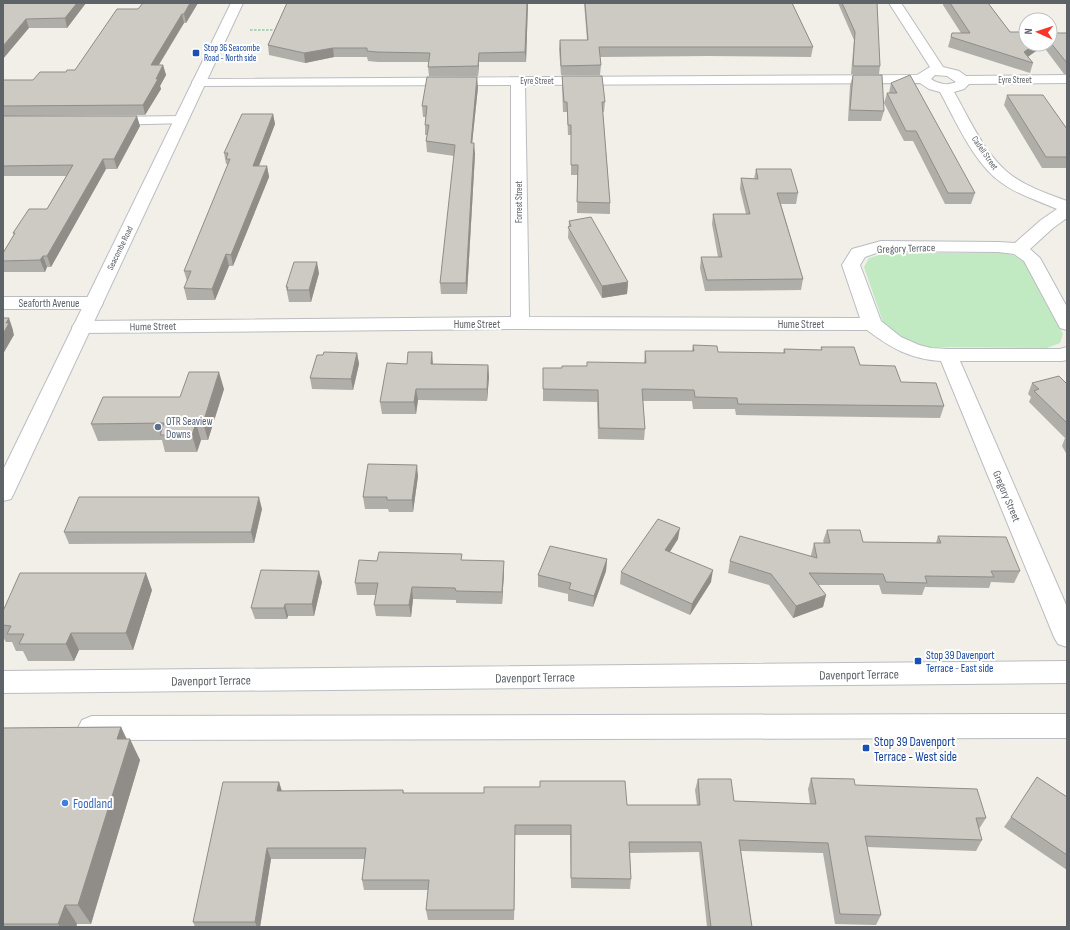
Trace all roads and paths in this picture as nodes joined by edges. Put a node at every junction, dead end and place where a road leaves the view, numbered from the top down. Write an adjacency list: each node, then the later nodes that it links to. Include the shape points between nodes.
1 (237, 3): 10 (street, Seacombe Road)
2 (895, 3): 5 (street)
3 (250, 30): 4 (path)
4 (281, 30)
5 (939, 71): 6 (street, via 926,73); 8 (street, via 954,74)
6 (923, 79): 9 (street, Eyre Street); 11 (street, via 931,85)
7 (1067, 79): 8 (street, Eyre Street)
8 (963, 80): 11 (street, via 961,85)
9 (518, 81): 10 (street, Eyre Street); 19 (street, Forrest Street)
10 (199, 82): 12 (street, Seacombe Road)
11 (945, 88): 14 (street, Cadell Street, via 986,157 1000,174 1017,185)
12 (181, 120): 13 (street); 17 (street, Seacombe Road)
13 (96, 121)
14 (1067, 207)
15 (1067, 210): 16 (street)
16 (1019, 249): 20 (street, Gregory Terrace, via 998,246 882,246 858,253 851,265); 21 (street, via 1031,258)
17 (94, 302): 18 (street, Seaforth Avenue); 22 (street, Seacombe Road)
18 (3, 303)
19 (520, 323): 20 (street, Hume Street); 22 (street, Hume Street)
20 (872, 324): 24 (street, via 912,349)
21 (1067, 324)
22 (82, 327): 25 (street, Seacombe Road)
23 (1067, 353): 24 (street)
24 (948, 355): 26 (street, Gregory Street)
25 (3, 493)
26 (1067, 638)
27 (1067, 672): 28 (street, Davenport Terrace)
28 (3, 682)
29 (1067, 726): 30 (street)
30 (64, 728)

